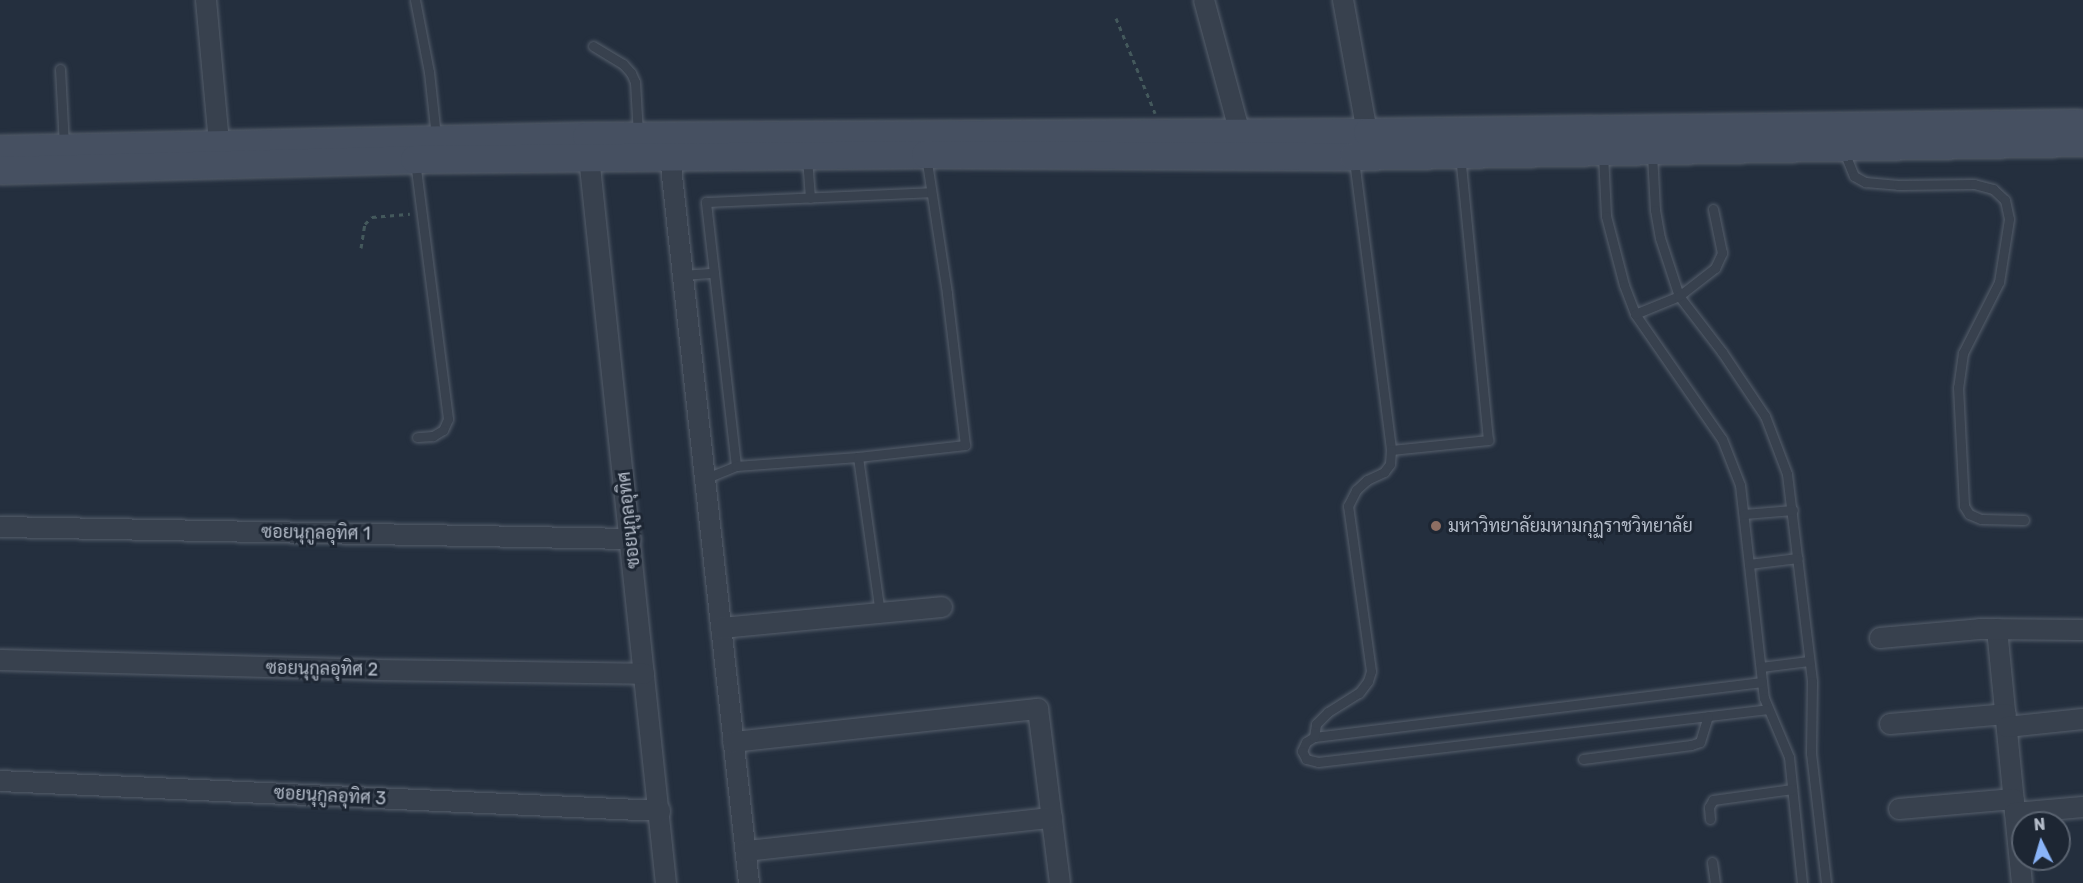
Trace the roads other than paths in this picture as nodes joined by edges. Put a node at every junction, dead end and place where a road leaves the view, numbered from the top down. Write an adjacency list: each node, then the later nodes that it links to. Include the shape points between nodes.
1 (206, 0): 14 (street)
2 (415, 0): 11 (lane, via 429,72)
3 (1204, 0): 9 (street)
4 (1342, 0): 8 (street)
5 (593, 46): 10 (lane, via 623,63 632,73)
6 (60, 69): 17 (lane)
7 (2083, 123): 12 (main road)
8 (1367, 132): 9 (main road); 13 (main road)
9 (1240, 133): 16 (main road)
10 (638, 136): 11 (main road); 16 (main road)
11 (436, 138): 14 (main road)
12 (1651, 139): 13 (main road); 18 (main road); 32 (lane, via 1655,210)
13 (1602, 140): 20 (main road); 33 (lane, via 1608,227)
14 (219, 142): 17 (main road)
15 (2083, 142): 18 (main road)
16 (670, 146): 22 (main road); 24 (main road); 31 (street)
17 (64, 147): 19 (main road)
18 (1842, 147): 41 (lane, via 1852,174 1865,182 1974,184 1993,189 2005,200 2009,219 1999,282 1963,353 1958,387 1961,458 1964,506 1969,514 1981,519)
19 (0, 149)
20 (1460, 153): 23 (main road); 35 (lane, via 1488,440)
21 (925, 154): 22 (main road); 23 (main road); 27 (lane)
22 (807, 155): 28 (lane)
23 (1353, 156): 35 (lane)
24 (589, 157): 25 (main road); 43 (street, ซอยนุกูลอุทิศ)
25 (414, 159): 26 (main road); 34 (lane, via 448,419 443,430 434,436)
26 (0, 170)
27 (931, 192): 28 (lane); 36 (lane, via 965,445)
28 (810, 198): 30 (lane, via 706,202)
29 (1713, 209): 32 (lane, via 1721,258 1715,268)
30 (714, 273): 31 (lane); 37 (lane)
31 (682, 275): 38 (street)
32 (1679, 296): 33 (lane); 39 (lane, via 1765,416 1787,474)
33 (1635, 314): 40 (lane, via 1722,439 1740,486)
34 (417, 437)
35 (1391, 450): 62 (lane, via 1390,464 1384,472 1366,480 1348,506 1371,671 1359,693 1316,724)
36 (858, 458): 37 (lane); 47 (lane)
37 (736, 466): 38 (lane)
38 (704, 478): 48 (street)
39 (1793, 510): 40 (lane); 44 (lane)
40 (1744, 514): 45 (lane)
41 (2024, 520)
42 (0, 527): 43 (street, ซอยนุกูลอุทิศ 1)
43 (631, 539): 55 (street, ซอยนุกูลอุทิศ)
44 (1798, 558): 45 (lane); 53 (lane)
45 (1749, 564): 54 (lane)
46 (942, 607): 47 (street)
47 (880, 613): 48 (street)
48 (721, 628): 63 (street)
49 (1997, 629): 50 (street); 51 (street); 60 (street)
50 (2083, 630)
51 (1880, 638)
52 (0, 660): 55 (street, ซอยนุกูลอุทิศ 2)
53 (1809, 662): 54 (lane); 80 (lane, via 1811,753)
54 (1761, 666): 56 (lane)
55 (644, 674): 70 (street, ซอยนุกูลอุทิศ)
56 (1762, 682): 57 (lane); 62 (lane)
57 (1766, 710): 58 (lane); 66 (lane, via 1786,746)
58 (1708, 716): 62 (lane, via 1318,762 1306,759 1302,751); 64 (lane, via 1700,742)
59 (2083, 719): 60 (street)
60 (2006, 720): 61 (street); 67 (street)
61 (1890, 724)
62 (1314, 737)
63 (734, 742): 71 (street, via 1038,709); 73 (street)
64 (1583, 759)
65 (0, 781): 70 (street, ซอยนุกูลอุทิศ 3)
66 (1792, 789): 72 (lane, via 1713,800); 79 (lane)
67 (2015, 806): 68 (street); 69 (street); 81 (street)
68 (2083, 807)
69 (1899, 809)
70 (660, 812): 75 (street, ซอยนุกูลอุทิศ)
71 (1052, 818): 73 (street); 77 (street)
72 (1710, 819)
73 (746, 851): 76 (street)
74 (1712, 862): 78 (lane)
75 (666, 883)
76 (749, 883)
77 (1060, 883)
78 (1715, 883)
79 (1802, 883)
80 (1826, 883)
81 (2022, 883)

